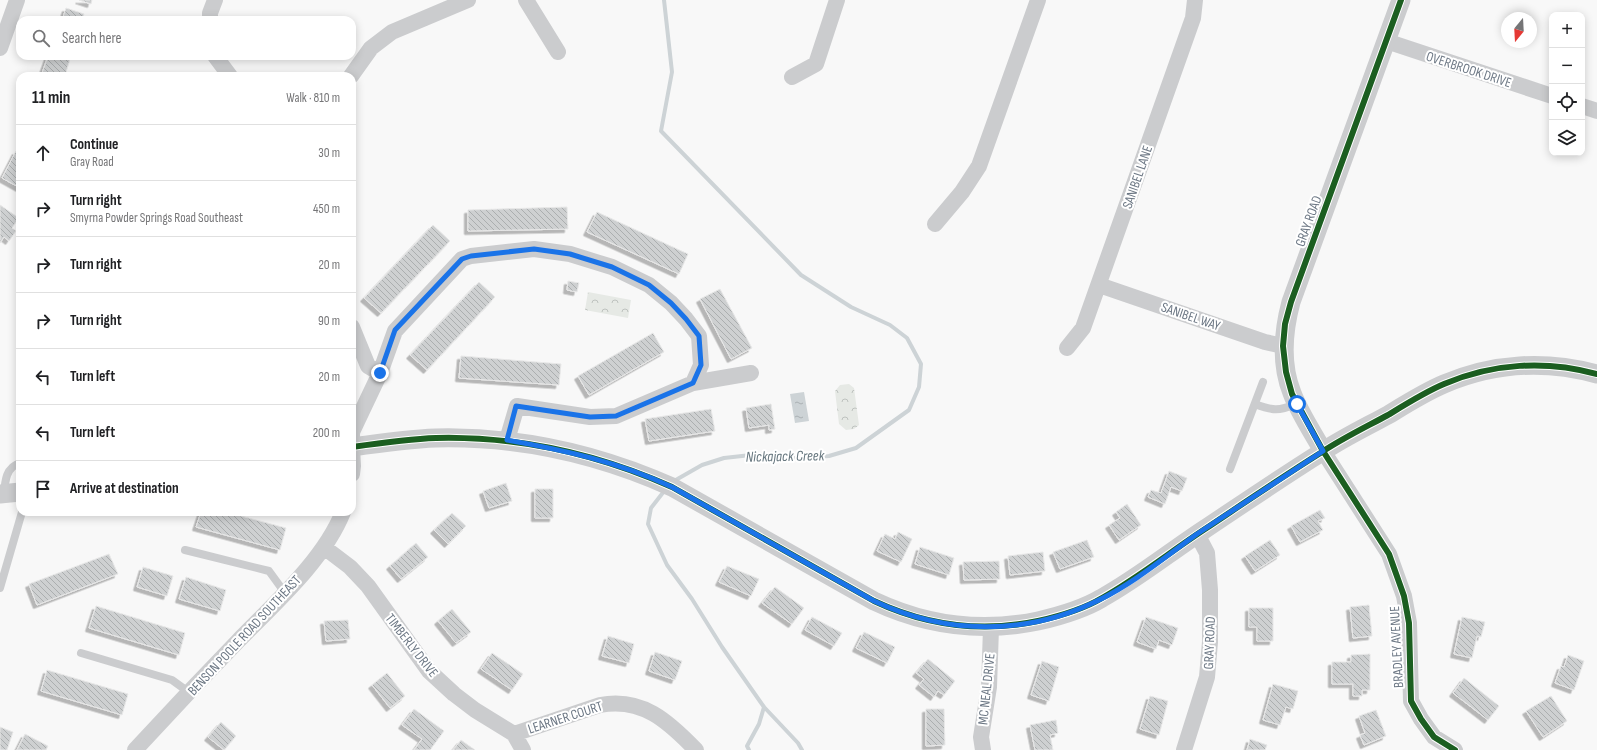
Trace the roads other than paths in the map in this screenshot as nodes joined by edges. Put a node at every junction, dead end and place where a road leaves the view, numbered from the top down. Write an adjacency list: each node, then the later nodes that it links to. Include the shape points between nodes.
1 (17, 0): 11 (street)
2 (215, 0): 10 (street)
3 (468, 0): 9 (street)
4 (526, 0): 14 (street)
5 (837, 0): 18 (street, via 816,64)
6 (1038, 0): 22 (street, via 979,166 962,192)
7 (1195, 0): 23 (street, SANIBEL LANE, via 1193,18)
8 (1401, 0): 12 (street, GRAY ROAD)
9 (445, 5): 17 (street, via 392,32 372,48)
10 (210, 16)
11 (2, 31): 13 (street)
12 (1386, 41): 19 (street, OVERBROOK DRIVE); 25 (street, GRAY ROAD, via 1291,302 1285,324)
13 (0, 48)
14 (558, 52)
15 (218, 60): 16 (street)
16 (227, 72)
17 (354, 72)
18 (792, 77)
19 (1549, 95)
20 (1585, 107): 21 (street)
21 (1597, 111)
22 (935, 224)
23 (1099, 285): 25 (street, SANIBEL WAY, via 1265,342); 26 (street, SANIBEL LANE, via 1083,328)
24 (356, 337): 27 (street, via 368,366)
25 (1284, 346): 33 (street, GRAY ROAD, via 1286,372)
26 (1067, 348)
27 (380, 373): 31 (street, via 395,330 462,259 534,249 570,254 612,267 649,285 671,303 699,336 701,365); 34 (street)
28 (751, 373): 31 (street)
29 (1597, 374): 37 (street, via 1548,365 1519,365 1475,372 1443,384)
30 (1263, 382): 32 (lane)
31 (693, 383): 35 (street, via 616,416 590,417 516,406)
32 (1255, 404): 33 (lane, via 1277,410); 39 (lane)
33 (1297, 404): 37 (street, GRAY ROAD)
34 (356, 424)
35 (507, 440): 36 (street, via 436,438); 48 (street, via 598,459 644,474 894,610 936,622)
36 (356, 446)
37 (1323, 451): 43 (street); 57 (street, BRADLEY AVENUE, via 1389,554 1404,596 1409,623 1411,701 1420,719 1434,737)
38 (16, 464): 40 (lane, via 4,480)
39 (1230, 469)
40 (8, 493)
41 (21, 516): 46 (lane)
42 (341, 516): 44 (street, BENSON POOLE ROAD SOUTHEAST)
43 (1197, 534): 48 (street, via 1124,585 1078,610 1047,619); 56 (street, GRAY ROAD, via 1206,553 1210,590 1210,642 1207,677)
44 (325, 548): 47 (street, BENSON POOLE ROAD SOUTHEAST); 51 (street, TIMBERLY DRIVE, via 350,567 368,586 429,671 475,710)
45 (185, 550): 47 (lane, via 269,572)
46 (0, 588)
47 (285, 593): 50 (street, BENSON POOLE ROAD SOUTHEAST)
48 (991, 628): 55 (street, MC NEAL DRIVE, via 989,687 981,737)
49 (81, 653): 50 (lane, via 172,680)
50 (190, 693): 52 (street, BENSON POOLE ROAD SOUTHEAST)
51 (514, 734): 53 (street, TIMBERLY DRIVE); 54 (street, LEARNER COURT, via 612,702 648,710 676,730)
52 (135, 750)
53 (523, 750)
54 (696, 750)
55 (983, 750)
56 (1184, 750)
57 (1454, 750)

